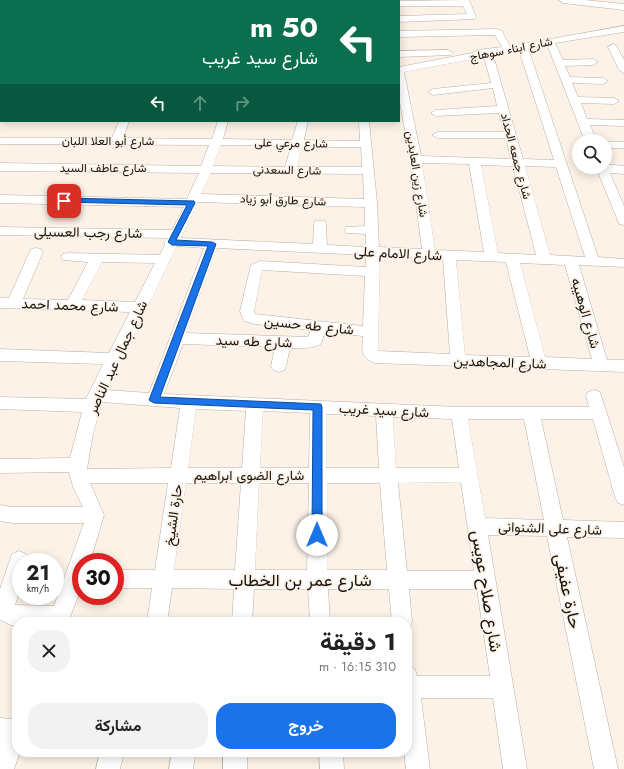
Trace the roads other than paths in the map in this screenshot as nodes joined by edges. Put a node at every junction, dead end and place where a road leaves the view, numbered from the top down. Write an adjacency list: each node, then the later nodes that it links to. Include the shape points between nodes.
1 (563, 0): 4 (street)
2 (466, 1): 3 (street); 5 (street, via 472,17)
3 (400, 3)
4 (624, 7)
5 (400, 19)
6 (624, 29): 8 (street, شارع ابناء سوهاج)
7 (400, 34): 11 (street, via 497,32)
8 (550, 41): 9 (street, شارع ابناء سوهاج); 16 (street)
9 (523, 46): 11 (street, شارع ابناء سوهاج); 47 (street)
10 (614, 46): 14 (street)
11 (507, 50): 12 (street, شارع ابناء سوهاج)
12 (488, 53): 13 (street); 17 (street, شارع ابناء سوهاج); 22 (street, شارع جمعه الحداد)
13 (400, 54)
14 (621, 57): 18 (street)
15 (592, 62): 16 (street)
16 (559, 63): 20 (street)
17 (400, 70)
18 (624, 70)
19 (400, 75): 44 (street, شارع زين العابدين)
20 (566, 80): 21 (street); 24 (street)
21 (603, 81)
22 (496, 85): 23 (street); 26 (street, شارع جمعه الحداد)
23 (433, 92)
24 (574, 100): 25 (street); 32 (street)
25 (614, 101)
26 (504, 109): 27 (street); 36 (street, شارع جمعه الحداد)
27 (436, 113)
28 (124, 122): 38 (street)
29 (223, 122): 39 (street, شارع جمال عبد الناصر)
30 (303, 122): 40 (street)
31 (364, 122): 41 (street)
32 (583, 122): 33 (street); 34 (street)
33 (624, 124)
34 (588, 134)
35 (438, 135): 36 (street)
36 (511, 135): 46 (street, شارع جمعه الحداد)
37 (0, 141): 38 (street, شارع أبو العلا اللبان)
38 (116, 141): 39 (street, شارع أبو العلا اللبان)
39 (217, 142): 40 (street, شارع مرعي على); 49 (street, شارع جمال عبد الناصر)
40 (298, 143): 41 (street, شارع مرعي على); 51 (street)
41 (366, 144): 53 (street)
42 (612, 145): 43 (street)
43 (624, 145)
44 (416, 159): 45 (street); 69 (street, شارع زين العابدين)
45 (474, 161): 46 (street); 72 (street)
46 (518, 163): 47 (street); 76 (street, شارع جمعه الحداد)
47 (562, 164): 78 (street)
48 (0, 167): 49 (street, شارع عاطف السيد)
49 (206, 169): 51 (street, شارع السعدنى); 57 (street, شارع جمال عبد الناصر)
50 (612, 169): 52 (street)
51 (290, 170): 53 (street, شارع السعدنى)
52 (624, 170)
53 (368, 171): 58 (street)
54 (606, 174): 55 (street)
55 (619, 197): 59 (street)
56 (0, 199): 57 (street, شارع طارق أبو زياد)
57 (193, 200): 58 (street, شارع طارق أبو زياد); 64 (street, شارع جمال عبد الناصر)
58 (371, 203): 62 (street)
59 (624, 221)
60 (320, 224): 66 (street)
61 (351, 230): 62 (street)
62 (372, 230): 68 (street)
63 (0, 231): 64 (street, شارع رجب العسيلى)
64 (174, 238): 65 (street, شارع الامام على); 75 (street, شارع جمال عبد الناصر)
65 (212, 244): 66 (street, شارع الامام على); 86 (street)
66 (320, 249): 68 (street, شارع الامام على)
67 (36, 252): 81 (street)
68 (373, 252): 69 (street, شارع الامام على); 80 (street)
69 (429, 254): 70 (street, شارع الامام على)
70 (449, 255): 72 (street, شارع الامام على); 90 (street)
71 (68, 257): 73 (street)
72 (492, 257): 74 (street, شارع الامام على)
73 (97, 258): 75 (street); 82 (street)
74 (512, 258): 76 (street, شارع الامام على); 91 (street)
75 (164, 259): 83 (street, شارع جمال عبد الناصر)
76 (544, 259): 77 (street, شارع الامام على)
77 (571, 260): 78 (street, شارع الامام على); 92 (street, شارع الوهيبه)
78 (593, 262): 79 (street, شارع الامام على)
79 (624, 263)
80 (372, 272): 84 (street, شارع طه حسين, via 262,264 257,267 247,311 249,317); 85 (street)
81 (7, 304): 82 (street, شارع محمد احمد)
82 (72, 306): 83 (street, شارع محمد احمد)
83 (139, 307): 89 (street, شارع جمال عبد الناصر)
84 (320, 326): 85 (street, شارع طه حسين); 87 (street, شارع طه سيد, via 315,341)
85 (370, 332): 90 (street, شارع المجاهدين, via 369,353 375,357)
86 (177, 338): 87 (street, شارع طه سيد); 96 (street)
87 (284, 342): 93 (street)
88 (0, 355): 89 (street)
89 (113, 359): 97 (street, شارع جمال عبد الناصر)
90 (458, 360): 91 (street, شارع المجاهدين)
91 (540, 363): 92 (street, شارع المجاهدين)
92 (600, 365): 94 (street, شارع المجاهدين)
93 (279, 366)
94 (624, 366)
95 (594, 396): 105 (street)
96 (154, 400): 97 (street, شارع سيد غريب); 98 (street, شارع سيد غريب)
97 (94, 401): 99 (street, شارع سيد غريب); 107 (street, شارع جمال عبد الناصر)
98 (189, 402): 100 (street, شارع سيد غريب); 112 (street, حارة الشيخ)
99 (0, 403)
100 (255, 405): 101 (street, شارع سيد غريب); 108 (street)
101 (318, 407): 102 (street, شارع سيد غريب); 109 (street)
102 (384, 409): 103 (street, شارع سيد غريب); 110 (street)
103 (459, 413): 104 (street, شارع سيد غريب); 111 (street, شارع صلاح عويس)
104 (531, 413): 105 (street, شارع سيد غريب); 117 (street, حارة عفيفى)
105 (599, 413): 113 (street)
106 (0, 466): 107 (street, شارع الضوى ابراهيم)
107 (78, 470): 112 (street, شارع الضوى ابراهيم); 115 (street, via 80,486)
108 (252, 475): 109 (street, شارع الضوى ابراهيم); 112 (street, شارع الضوى ابراهيم); 123 (street)
109 (317, 475): 110 (street, شارع الضوى ابراهيم); 124 (street)
110 (388, 475): 111 (street, شارع الضوى ابراهيم); 125 (street)
111 (469, 475): 116 (street, شارع صلاح عويس)
112 (178, 476): 122 (street, حارة الشيخ)
113 (624, 497)
114 (0, 514): 115 (street)
115 (95, 515): 119 (street)
116 (476, 526): 117 (street, شارع على الشنوانى); 126 (street, شارع صلاح عويس)
117 (555, 528): 118 (street, شارع على الشنوانى); 150 (street, حارة عفيفى)
118 (624, 530)
119 (85, 553)
120 (12, 580): 128 (street)
121 (124, 580): 122 (street, شارع عمر بن الخطاب)
122 (163, 580): 123 (street, شارع عمر بن الخطاب); 131 (street, حارة الشيخ)
123 (245, 580): 124 (street, شارع عمر بن الخطاب); 132 (street)
124 (317, 580): 125 (street, شارع عمر بن الخطاب); 133 (street)
125 (398, 580): 126 (street, شارع عمر بن الخطاب); 134 (street)
126 (485, 580): 136 (street, شارع صلاح عويس)
127 (72, 592): 130 (street)
128 (2, 608): 129 (street, via 11,615)
129 (35, 617)
130 (60, 617)
131 (159, 617)
132 (242, 617)
133 (320, 617)
134 (402, 617)
135 (412, 683): 136 (street)
136 (502, 688): 149 (street, شارع صلاح عويس)
137 (412, 722): 148 (street)
138 (11, 729): 143 (street)
139 (111, 757): 144 (street)
140 (183, 757): 145 (street)
141 (236, 757): 146 (street)
142 (331, 757): 147 (street)
143 (2, 769)
144 (108, 769)
145 (181, 769)
146 (235, 769)
147 (332, 769)
148 (418, 769)
149 (515, 769)
150 (606, 769)

